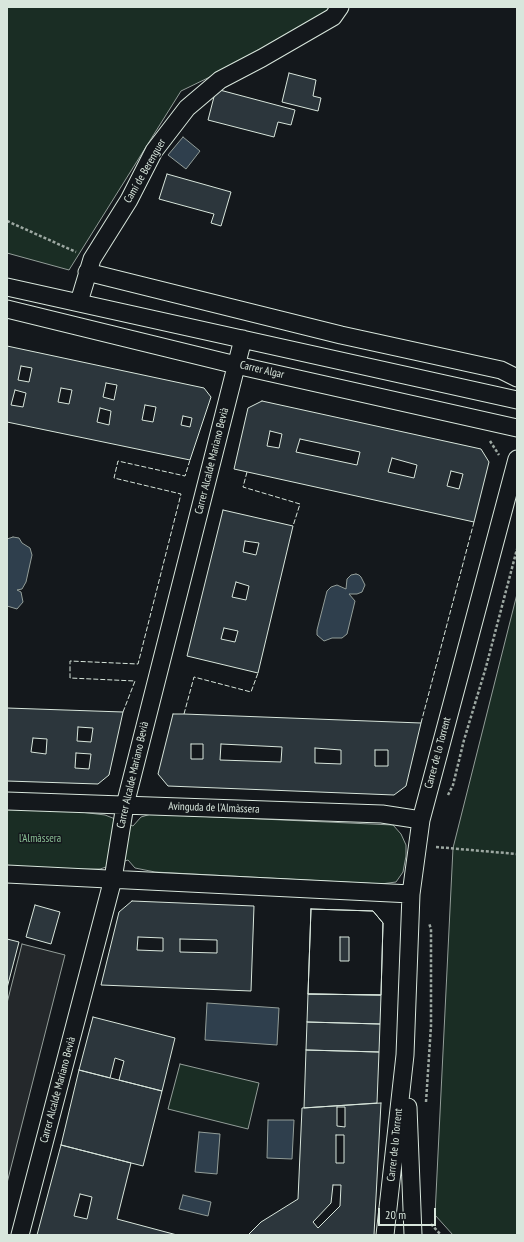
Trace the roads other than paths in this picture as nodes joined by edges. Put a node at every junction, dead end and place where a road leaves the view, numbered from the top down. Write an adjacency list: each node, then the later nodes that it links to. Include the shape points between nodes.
1 (340, 7): 2 (street, Camí de Berenguer, via 333,17 220,80 187,108 154,151)
2 (89, 265): 4 (street); 8 (street, via 341,336 501,370)
3 (7, 287): 4 (street)
4 (78, 302): 6 (street)
5 (7, 309): 7 (street, Carrer Algar)
6 (243, 339): 7 (street, Carrer Alcalde Mariano Bevià); 9 (street)
7 (236, 365): 10 (street, Carrer Algar); 13 (street, Carrer Alcalde Mariano Bevià)
8 (517, 378)
9 (513, 399)
10 (517, 428)
11 (517, 459): 14 (street, Carrer de lo Torrent)
12 (7, 801): 13 (street, Avinguda de l'Almàssera)
13 (124, 805): 14 (street, Avinguda de l'Almàssera, via 382,814); 16 (street, Carrer Alcalde Mariano Bevià)
14 (421, 820): 17 (street, Carrer de lo Torrent)
15 (7, 874): 16 (street)
16 (113, 879): 17 (street); 19 (street, Carrer Alcalde Mariano Bevià)
17 (411, 894): 18 (street, Carrer de lo Torrent)
18 (405, 1055): 20 (street, Carrer de lo Torrent); 21 (street, Carrer de lo Torrent)
19 (20, 1235)
20 (385, 1235)
21 (413, 1235)

